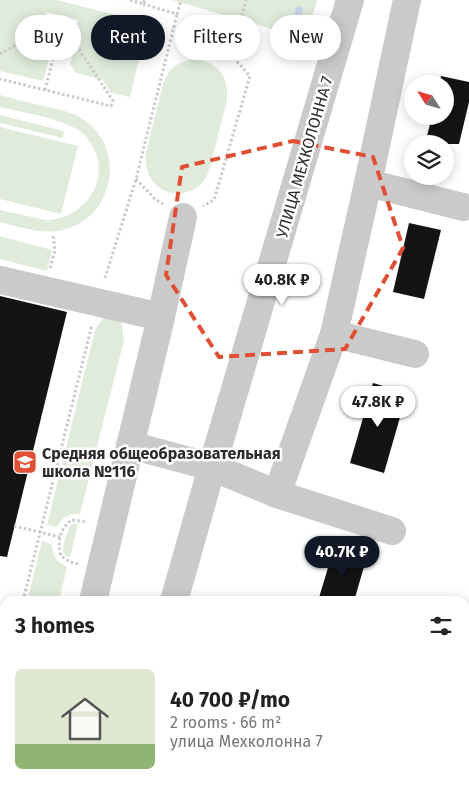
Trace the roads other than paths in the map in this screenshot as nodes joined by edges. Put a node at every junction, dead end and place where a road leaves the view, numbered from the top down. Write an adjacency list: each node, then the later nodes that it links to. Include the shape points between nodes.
1 (350, 0): 11 (street, УЛИЦА МЕХКОЛОННА 7)
2 (407, 0): 3 (street)
3 (368, 183): 4 (street); 8 (street)
4 (463, 206)
5 (183, 217): 7 (street)
6 (0, 280): 7 (street)
7 (161, 318): 10 (street)
8 (334, 334): 9 (street); 12 (street)
9 (415, 354)
10 (130, 444): 11 (street); 14 (street)
11 (212, 467): 12 (street); 15 (street, УЛИЦА МЕХКОЛОННА 7)
12 (277, 494): 13 (street)
13 (392, 531)
14 (94, 596)
15 (175, 596)

